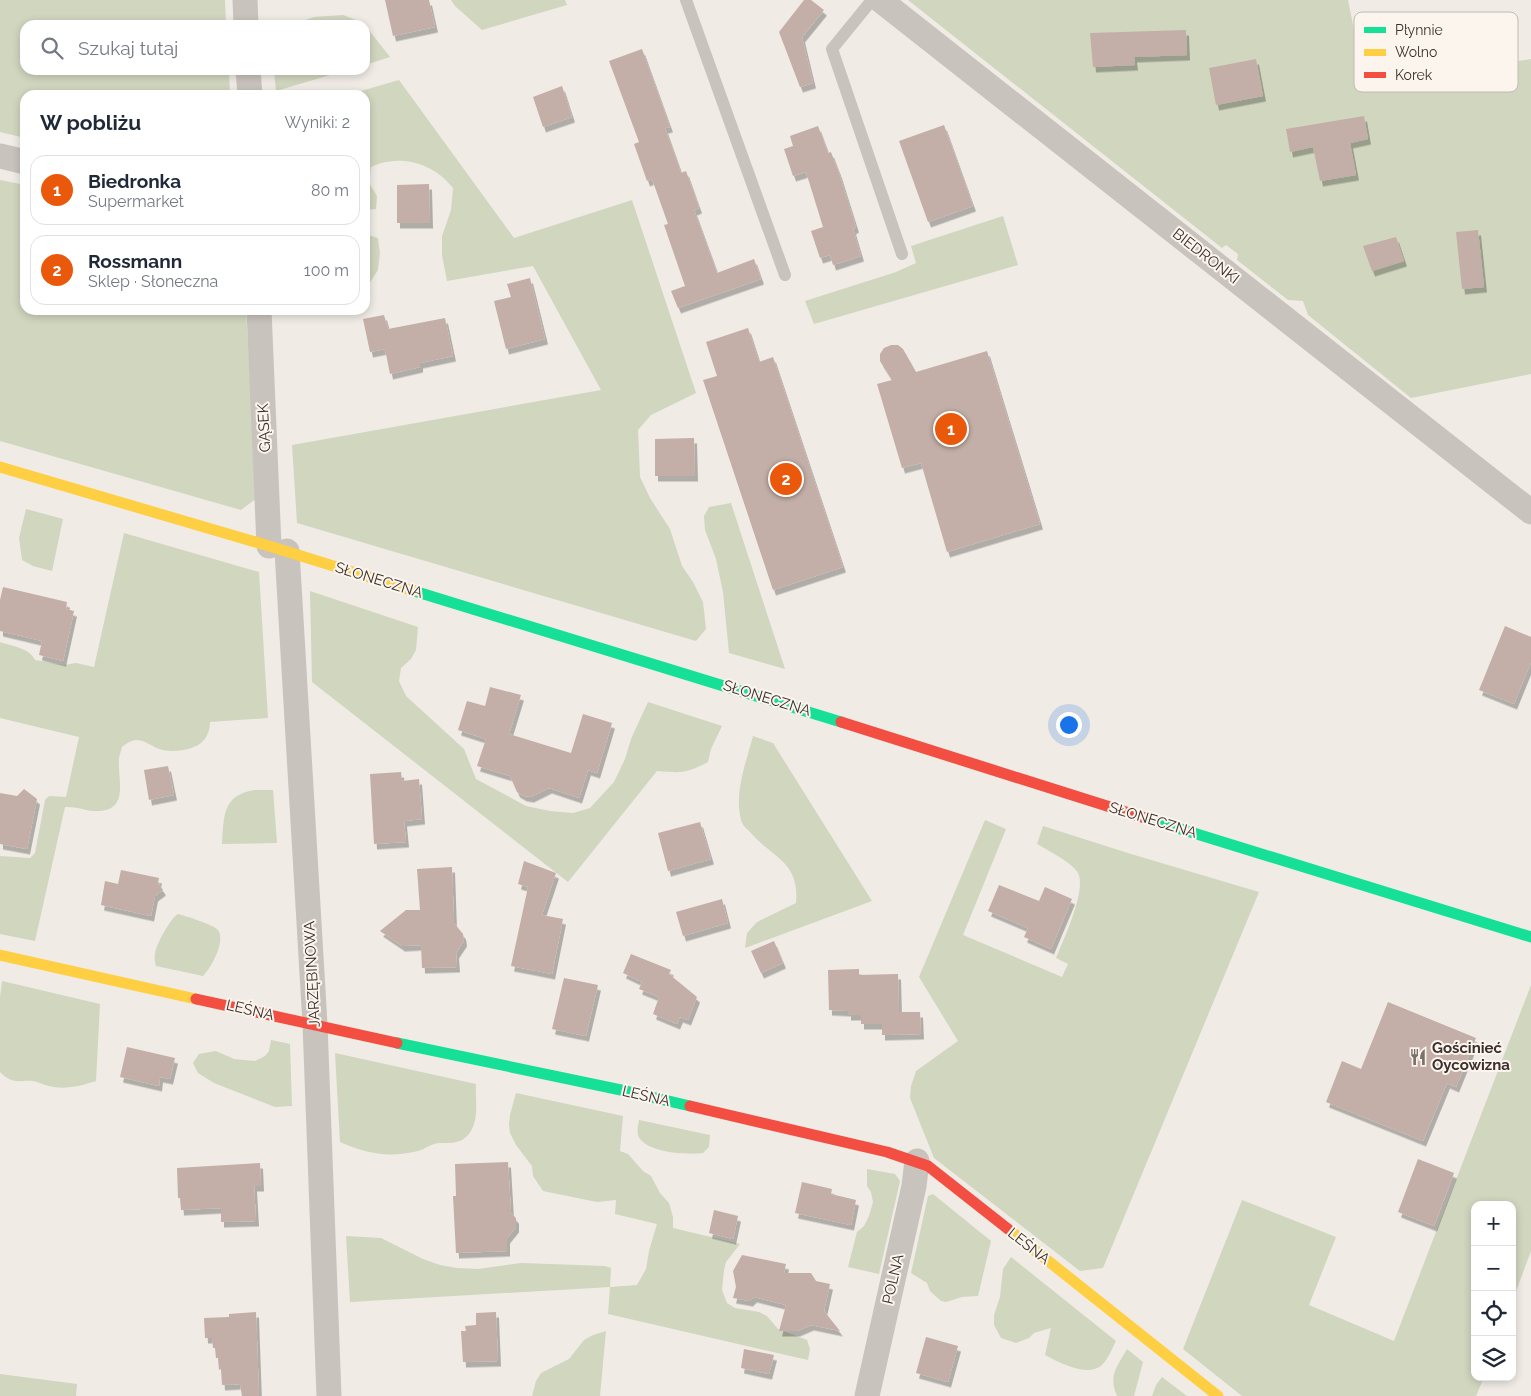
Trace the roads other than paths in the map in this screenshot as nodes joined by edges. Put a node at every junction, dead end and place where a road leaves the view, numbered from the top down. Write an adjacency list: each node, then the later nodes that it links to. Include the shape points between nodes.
1 (245, 0): 5 (street)
2 (686, 0): 11 (lane)
3 (872, 0): 10 (lane, via 832,49)
4 (880, 0): 14 (street, BIEDRONKI)
5 (246, 20)
6 (248, 75): 7 (street)
7 (250, 90)
8 (0, 156): 9 (street)
9 (20, 161)
10 (902, 254)
11 (785, 275)
12 (259, 315): 15 (street, GĄSEK)
13 (0, 467): 15 (main road, SŁONECZNA)
14 (1531, 512)
15 (278, 548): 16 (main road, SŁONECZNA); 18 (street, JARZĘBINOWA)
16 (1531, 936)
17 (0, 955): 18 (main road, LEŚNA)
18 (315, 1024): 19 (main road, LEŚNA, via 764,1122); 20 (street, JARZĘBINOWA)
19 (917, 1161): 21 (street, POLNA); 22 (main road, LEŚNA, via 928,1166)
20 (329, 1396)
21 (867, 1396)
22 (1218, 1396)

